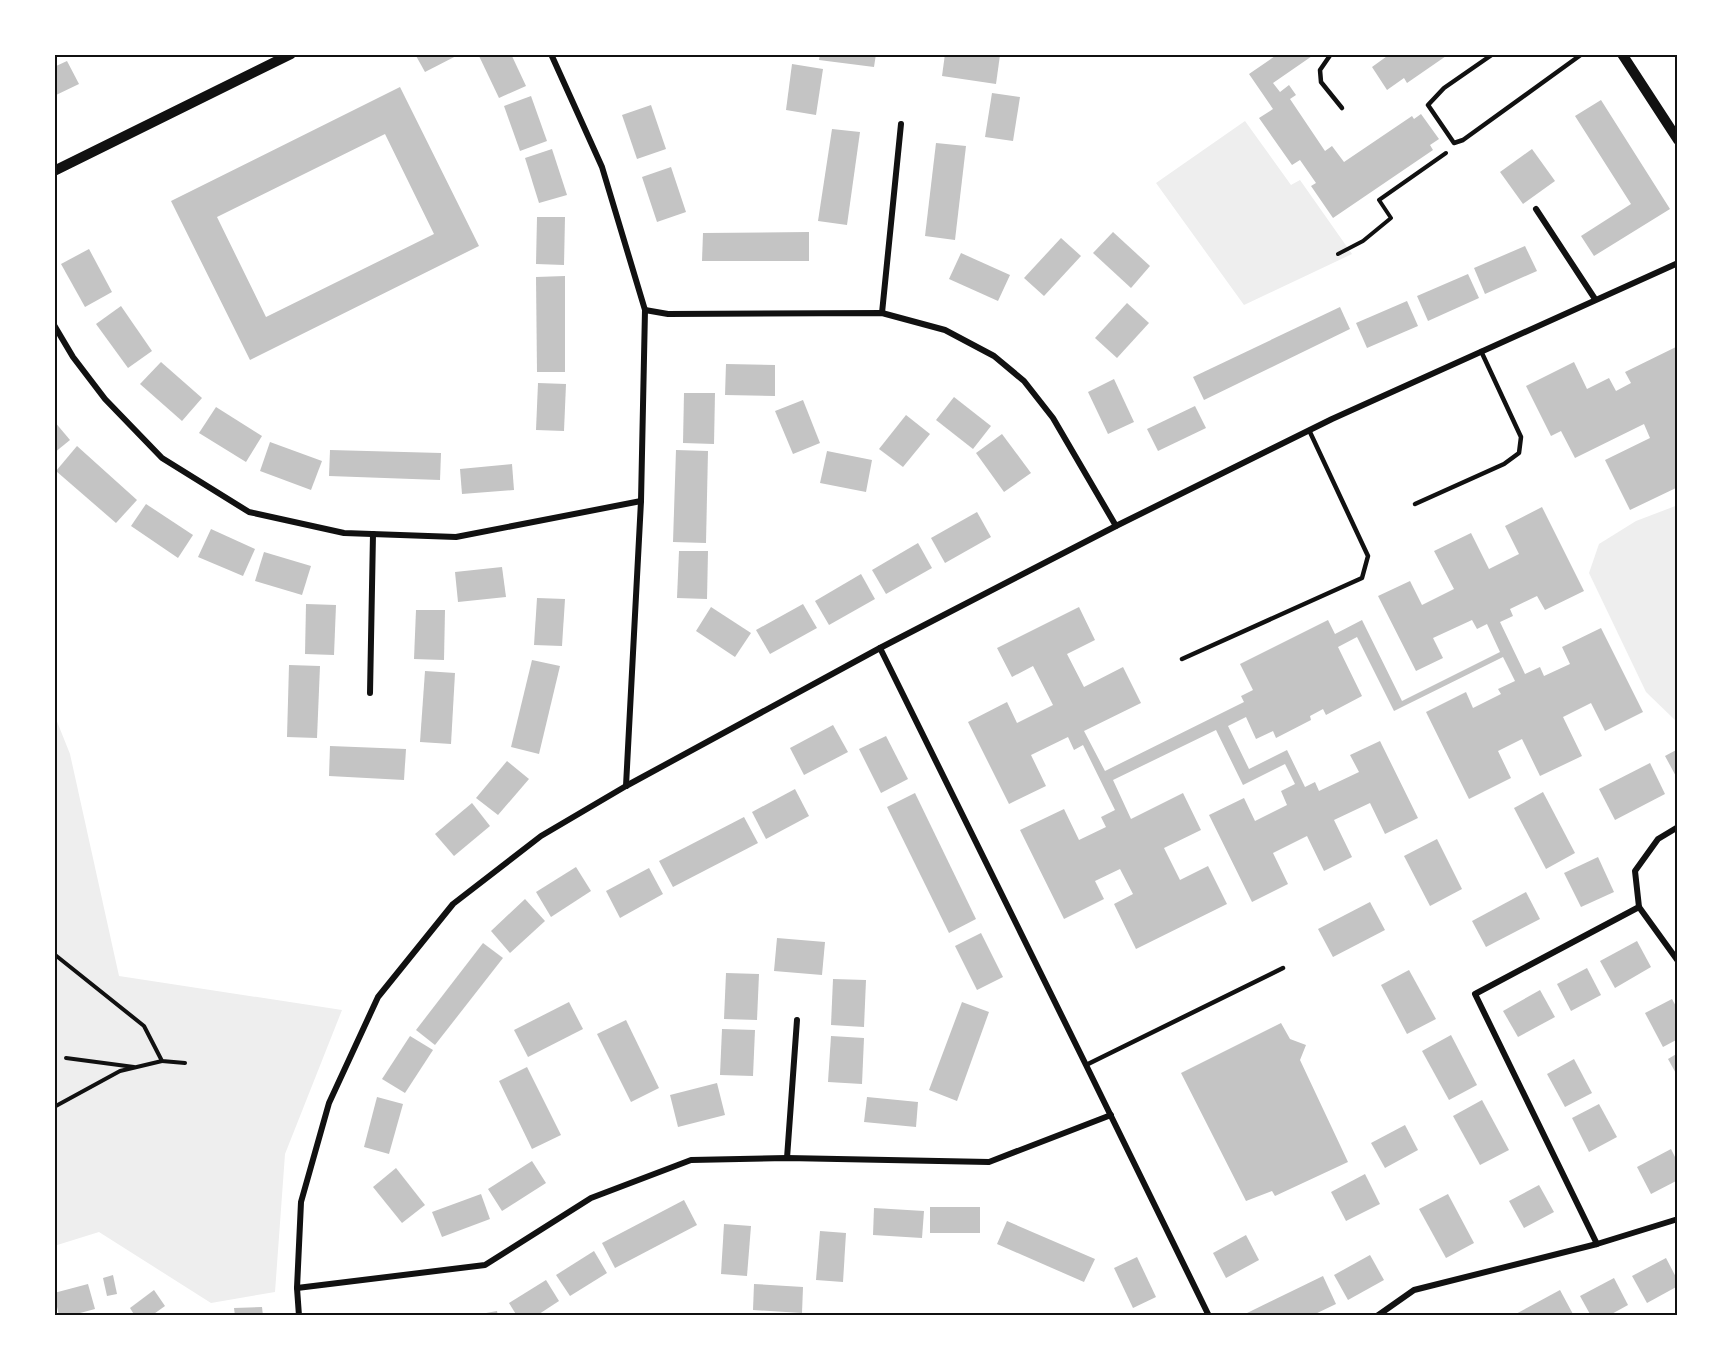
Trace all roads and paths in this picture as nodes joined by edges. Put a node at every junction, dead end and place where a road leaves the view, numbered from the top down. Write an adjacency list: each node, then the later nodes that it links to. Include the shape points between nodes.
1 (291, 54): 11 (street)
2 (551, 54): 16 (street, via 602,167)
3 (1331, 54): 7 (lane, via 1320,70 1321,82)
4 (1493, 54): 10 (lane, via 1444,88 1428,105)
5 (1582, 54): 10 (lane)
6 (1622, 54): 9 (street)
7 (1342, 108)
8 (901, 124): 17 (street)
9 (1678, 140)
10 (1454, 143): 13 (path, via 1448,153 1379,200 1391,218 1363,241)
11 (54, 171)
12 (1536, 209): 15 (street)
13 (1338, 254)
14 (1678, 262): 15 (street)
15 (1595, 299): 19 (street)
16 (645, 310): 17 (street, via 668,314); 21 (street)
17 (882, 313): 23 (street, via 945,330 994,356 1024,381 1053,418)
18 (54, 325): 24 (street, via 105,399 162,458 249,512 344,533)
19 (1481, 351): 20 (street); 22 (lane, via 1521,437 1519,453 1504,464)
20 (1309, 430): 23 (street); 26 (lane, via 1368,556 1362,578)
21 (641, 501): 24 (street, via 456,537); 28 (street)
22 (1416, 504)
23 (1116, 526): 25 (street)
24 (373, 534): 27 (street)
25 (880, 648): 28 (street); 38 (street)
26 (1182, 659)
27 (370, 693)
28 (626, 786): 45 (street, via 541,836 453,904 378,997 329,1103 301,1202)
29 (1678, 827): 30 (street, via 1658,839 1635,872)
30 (1639, 907): 32 (street); 44 (street, via 1475,994)
31 (54, 954): 36 (path, via 144,1026)
32 (1678, 961)
33 (1283, 968): 38 (lane)
34 (797, 1020): 42 (street)
35 (66, 1058): 39 (path)
36 (162, 1061): 37 (path); 39 (path)
37 (185, 1063)
38 (1086, 1065): 41 (street)
39 (134, 1067): 40 (path)
40 (54, 1107)
41 (1111, 1115): 42 (street, via 989,1162); 47 (street)
42 (787, 1158): 45 (street, via 691,1160 591,1198 484,1265)
43 (1678, 1219): 44 (street)
44 (1598, 1244): 48 (street, via 1414,1290)
45 (297, 1288): 46 (street)
46 (299, 1316)
47 (1209, 1316)
48 (1377, 1316)

